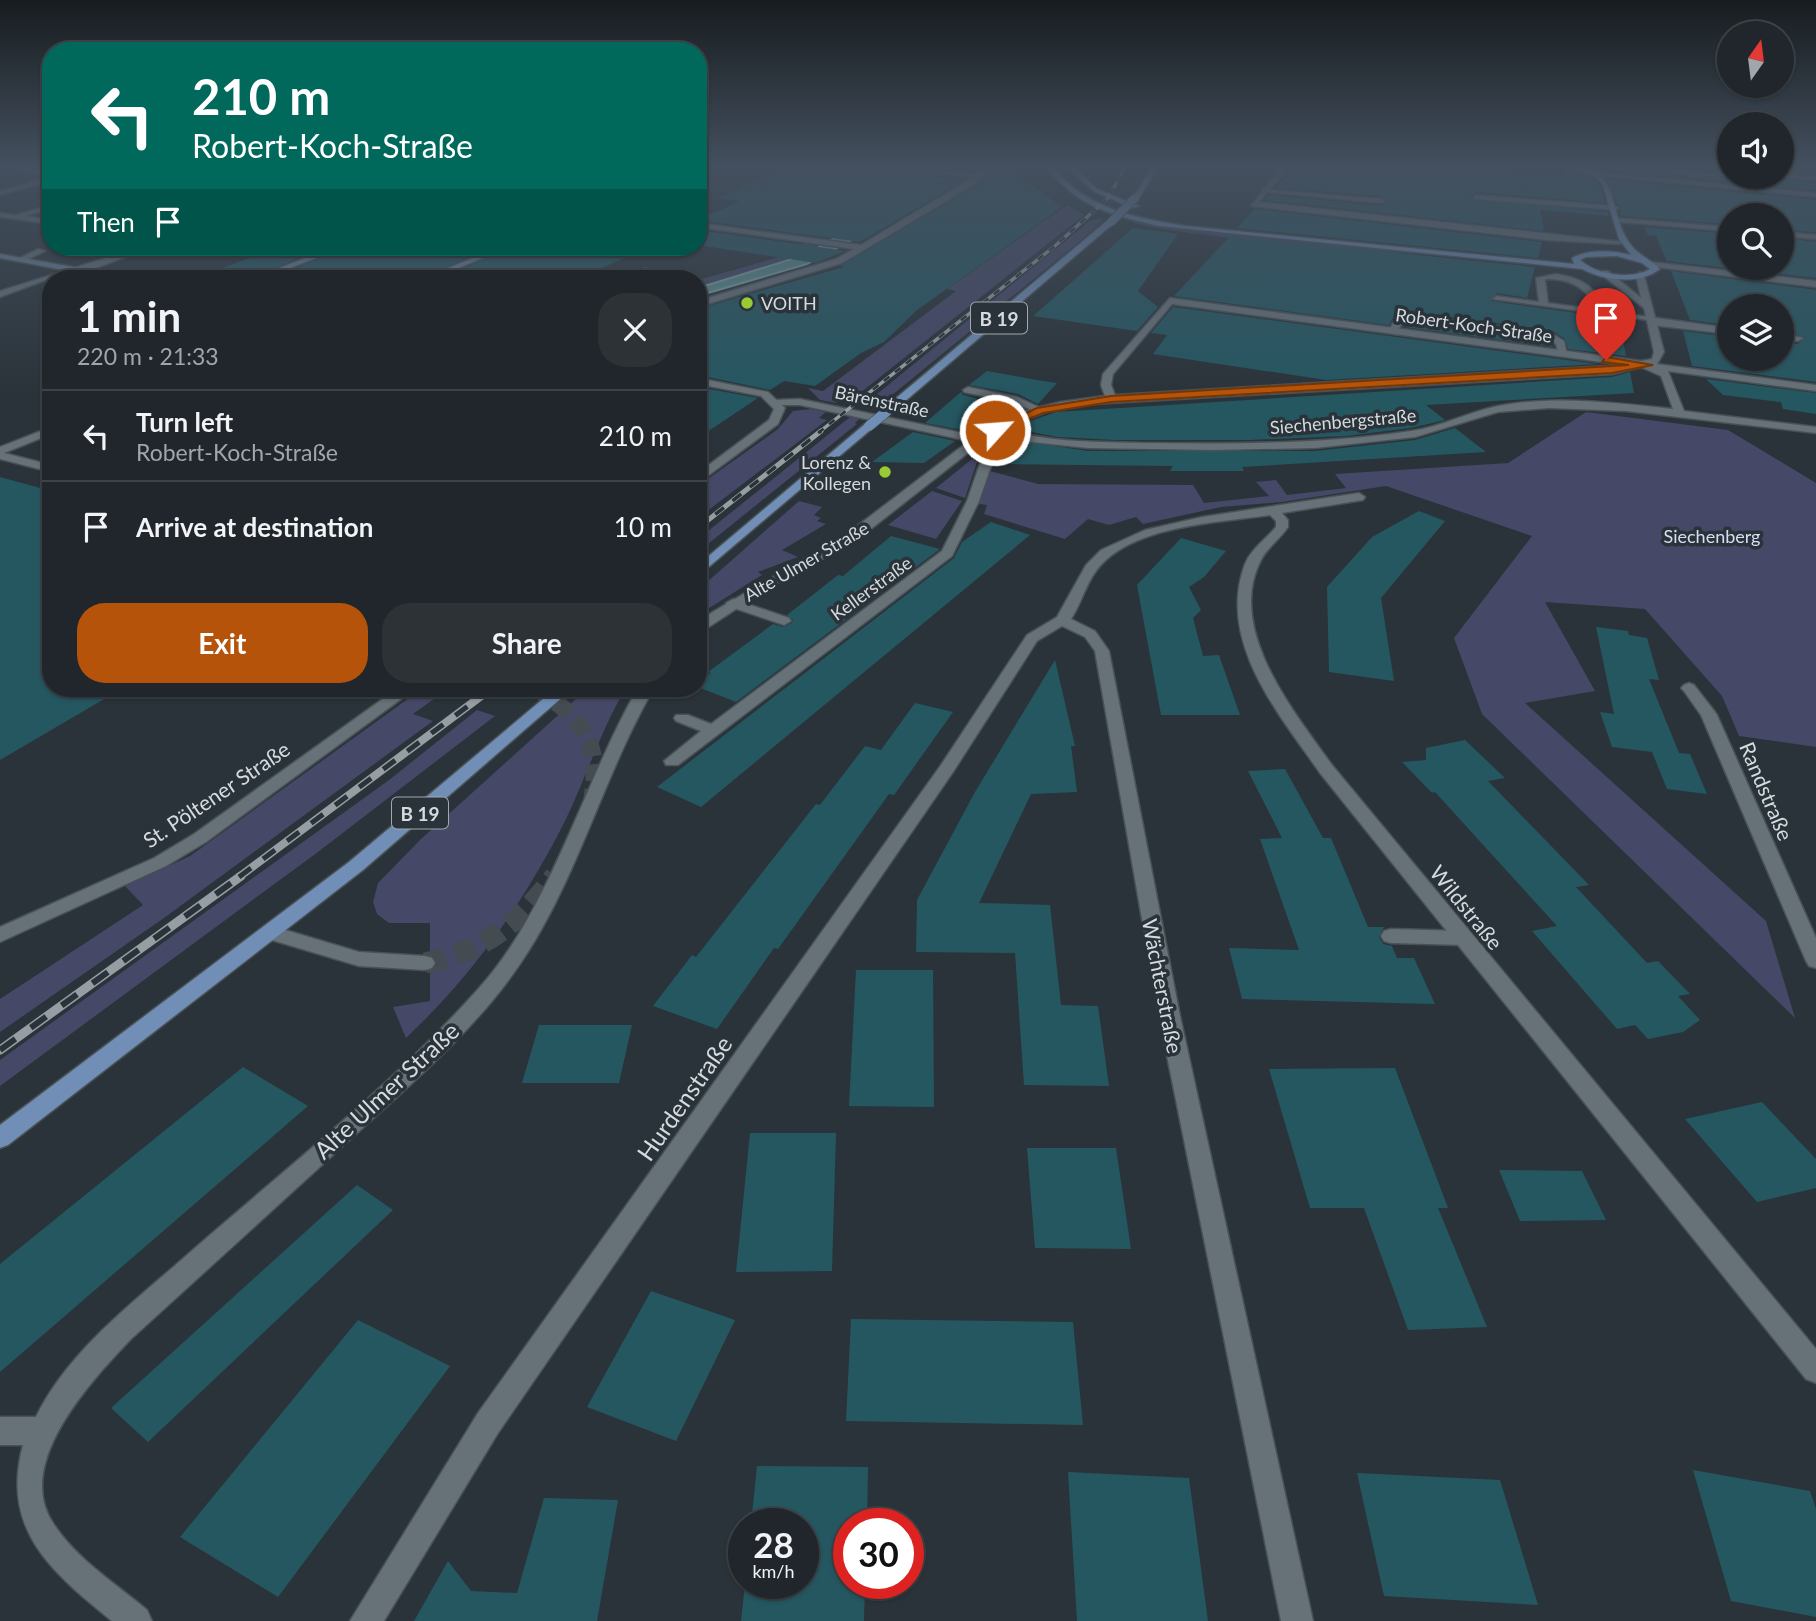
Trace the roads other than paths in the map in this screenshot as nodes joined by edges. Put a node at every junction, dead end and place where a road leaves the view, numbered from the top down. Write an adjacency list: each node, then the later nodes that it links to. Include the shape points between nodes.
1 (829, 243): 8 (street)
2 (872, 243): 8 (street)
3 (1087, 243): 59 (main road, B 19, bridge)
4 (1339, 243): 19 (main road)
5 (1397, 243): 17 (main road)
6 (1619, 243): 10 (main road)
7 (1623, 243): 15 (main road)
8 (865, 247): 32 (street, via 828,265)
9 (41, 251): 16 (street)
10 (1606, 254): 15 (main road); 17 (main road, via 1584,254)
11 (0, 256): 16 (main road)
12 (122, 256): 22 (street)
13 (316, 256): 23 (main road)
14 (481, 256): 24 (main road)
15 (1637, 258): 20 (main road)
16 (20, 260): 21 (main road)
17 (1575, 260): 19 (main road)
18 (0, 264): 25 (main road)
19 (1583, 267): 26 (main road)
20 (1653, 268): 27 (main road); 29 (street)
21 (62, 270)
22 (83, 270)
23 (279, 270)
24 (447, 270)
25 (42, 272)
26 (1605, 273): 27 (main road); 35 (street)
27 (1640, 275): 35 (street)
28 (42, 280): 30 (street)
29 (1816, 284)
30 (0, 294)
31 (1497, 299): 34 (street)
32 (707, 301)
33 (1596, 301): 34 (street, via 1582,284 1545,276 1540,278)
34 (1544, 305): 36 (street)
35 (1646, 306): 36 (street)
36 (1651, 320): 37 (street); 42 (street, via 1659,357)
37 (1717, 329)
38 (1393, 332): 41 (street, Robert-Koch-Straße); 41 (street, via 1397,323 1417,319 1548,335 1558,339); 46 (street, Robert-Koch-Straße, via 1170,301 1108,374 1105,385)
39 (1794, 338): 40 (street)
40 (1798, 338)
41 (1562, 354): 42 (street, Robert-Koch-Straße)
42 (1649, 365): 44 (street, Robert-Koch-Straße); 46 (street, via 1612,371); 49 (street, via 1666,374)
43 (707, 383): 47 (street, via 751,390)
44 (1816, 388)
45 (968, 390): 48 (street)
46 (1111, 399): 48 (street)
47 (777, 402): 53 (street, Bärenstraße, via 800,402); 56 (street, via 780,414 774,422)
48 (1040, 410): 50 (street, Alte Ulmer Straße)
49 (1680, 415): 50 (street, Siechenbergstraße, via 1602,406 1510,407 1415,434 1240,446 1078,444 1028,440); 51 (street, Siechenbergstraße)
50 (995, 430): 53 (street, Alte Ulmer Straße)
51 (1816, 430)
52 (42, 434): 54 (street)
53 (979, 440): 60 (street, Alte Ulmer Straße, via 957,451 856,535); 69 (street, Kellerstraße, via 989,443 991,449 973,501 947,553)
54 (0, 453): 55 (street)
55 (42, 466)
56 (707, 472)
57 (1359, 497): 58 (street)
58 (1273, 511): 61 (street, via 1163,529 1120,545 1090,568); 74 (street, Wildstraße, via 1282,527 1253,561 1244,595 1244,616 1264,673 1326,769)
59 (707, 564)
60 (733, 603): 62 (street); 63 (street, Alte Ulmer Straße)
61 (1062, 620): 82 (street, Hurdenstraße, via 1032,638 939,779 488,1423); 83 (street, Wächterstraße, via 1090,634 1102,651 1189,1118)
62 (784, 621)
63 (707, 622)
64 (1689, 688): 75 (street, Randstraße, via 1709,715)
65 (395, 697): 72 (street, St. Pöltener Straße, via 190,844)
66 (555, 697): 71 (main road, B 19)
67 (641, 697): 80 (street, Alte Ulmer Straße, via 548,895 514,958 488,992 413,1069 122,1330 78,1376)
68 (682, 718): 69 (street)
69 (712, 730): 70 (street, Kellerstraße)
70 (672, 761)
71 (272, 933): 76 (street, via 359,958); 77 (main road, B 19)
72 (0, 935)
73 (1391, 936): 74 (street)
74 (1462, 938): 78 (street, Wildstraße)
75 (1816, 961)
76 (425, 963)
77 (0, 1138)
78 (1816, 1370)
79 (0, 1431): 80 (street)
80 (43, 1431): 81 (street, Alte Ulmer Straße, via 29,1480 39,1528 62,1556)
81 (136, 1621)
82 (366, 1621)
83 (1297, 1621)

